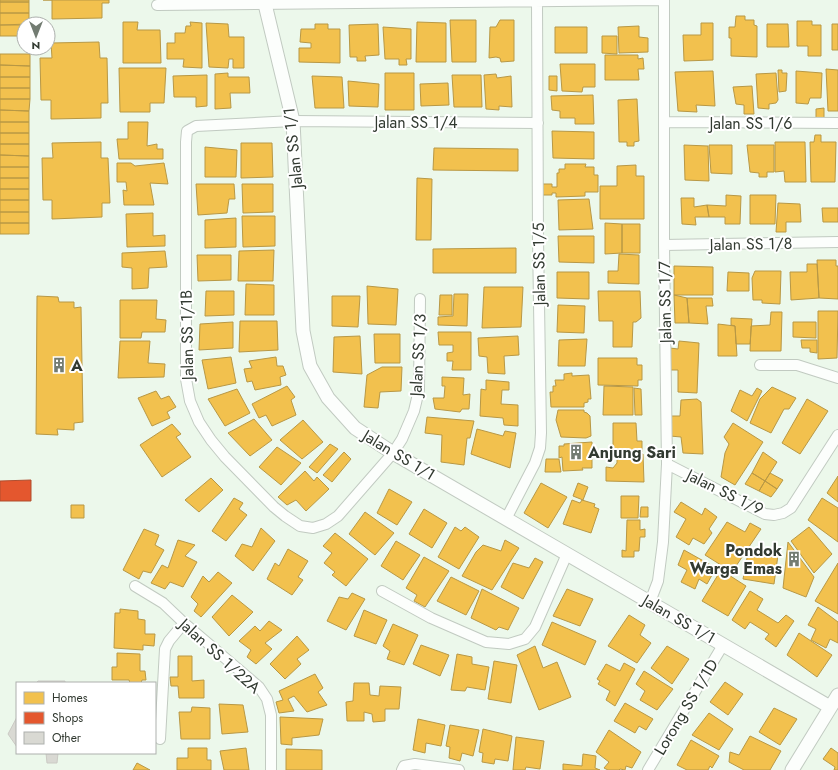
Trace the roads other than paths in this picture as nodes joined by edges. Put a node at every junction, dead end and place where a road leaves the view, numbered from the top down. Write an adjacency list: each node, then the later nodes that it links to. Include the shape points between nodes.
1 (662, 0): 2 (street); 6 (street, Jalan SS 1/7)
2 (537, 1): 3 (street); 7 (street, Jalan SS 1/5)
3 (265, 2): 4 (street); 5 (street, Jalan SS 1/1)
4 (157, 5)
5 (293, 121): 7 (street, Jalan SS 1/4); 15 (street, Jalan SS 1/1, via 303,331 310,366 328,398 355,428); 15 (street, Jalan SS 1/1B, via 196,126 187,131 186,379 190,401 211,440 225,457 274,507 300,526 313,528 326,524 338,516)
6 (664, 122): 8 (street, Jalan SS 1/6); 10 (street, Jalan SS 1/7)
7 (538, 123): 17 (street, Jalan SS 1/5, via 534,238 540,448)
8 (838, 123)
9 (838, 242): 10 (street, Jalan SS 1/8)
10 (664, 245): 16 (street, Jalan SS 1/7)
11 (420, 299): 15 (street, Jalan SS 1/3, via 419,390 414,411)
12 (760, 365): 13 (street, via 797,365)
13 (838, 378)
14 (838, 435): 16 (street, Jalan SS 1/9, via 791,508 774,515 756,510)
15 (393, 453): 17 (street, Jalan SS 1/1)
16 (667, 464): 21 (street, Jalan SS 1/7, via 663,542 658,581)
17 (506, 519): 18 (street, Jalan SS 1/1)
18 (567, 554): 20 (street, via 535,627 524,639 509,644 486,642 430,618); 21 (street, Jalan SS 1/1)
19 (135, 586): 22 (street, Jalan SS 1/22A, via 163,603)
20 (382, 591)
21 (650, 602): 23 (street, Jalan SS 1/1)
22 (184, 623): 26 (street, via 165,649); 27 (street, Jalan SS 1/22A, via 259,687 267,699 271,714)
23 (723, 645): 25 (street, Jalan SS 1/1); 30 (street, Lorong SS 1/1D)
24 (838, 695): 25 (street)
25 (834, 709): 31 (street)
26 (160, 739)
27 (271, 770)
28 (402, 770): 29 (street, via 404,766 415,764)
29 (459, 770)
30 (648, 770)
31 (792, 770)

